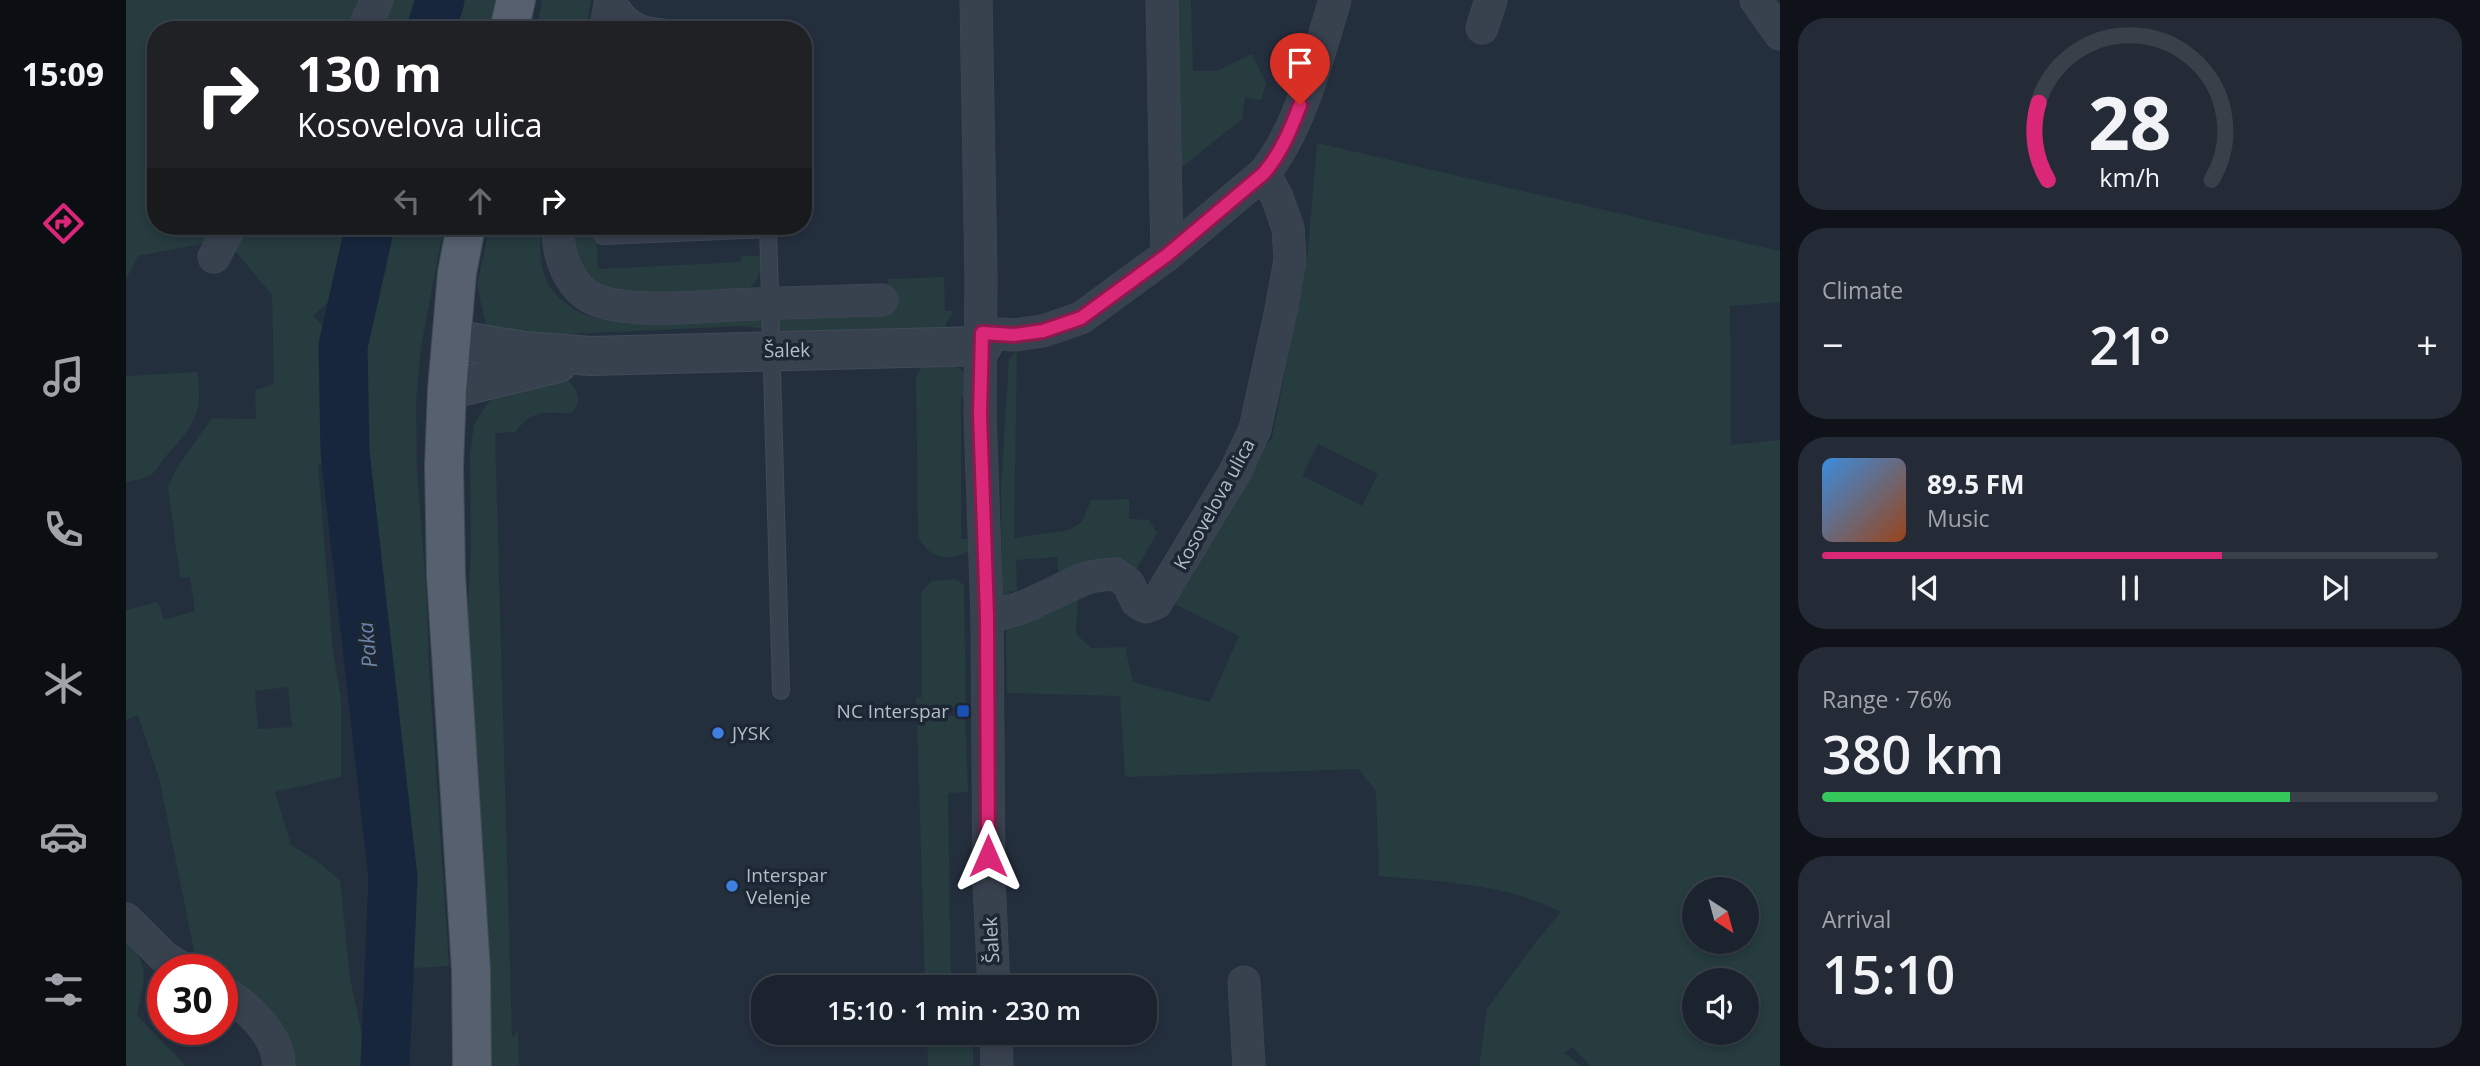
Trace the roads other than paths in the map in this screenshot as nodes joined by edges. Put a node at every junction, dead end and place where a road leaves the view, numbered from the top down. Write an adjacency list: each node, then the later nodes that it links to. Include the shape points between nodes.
1 (377, 0): 9 (street)
2 (516, 0): 10 (main road)
3 (611, 0): 11 (street)
4 (618, 0): 12 (lane)
5 (976, 0): 26 (street, Šalek)
6 (1162, 0): 21 (street)
7 (1335, 0): 14 (street, via 1293,126)
8 (1756, 0): 13 (street)
9 (367, 21)
10 (511, 21)
11 (608, 21)
12 (636, 21)
13 (1780, 34)
14 (1264, 173): 21 (street); 30 (street, Kosovelova ulica, via 1288,228 1290,260 1255,429 1235,472 1156,603 1146,607 1137,602 1128,583 1115,574 1089,578 998,615)
15 (225, 235): 22 (street)
16 (464, 235): 25 (main road)
17 (559, 235): 24 (street, via 563,262 578,287 597,301 670,307)
18 (621, 235): 20 (lane)
19 (768, 235): 24 (lane)
20 (603, 236)
21 (1167, 255): 26 (street, via 1081,318 1043,331)
22 (214, 257)
23 (882, 300): 24 (street)
24 (771, 303): 27 (lane)
25 (452, 339): 28 (street); 29 (main road)
26 (982, 340): 27 (street, Šalek); 30 (street, Šalek)
27 (772, 350): 28 (street, Šalek); 31 (lane)
28 (591, 356): 29 (street)
29 (447, 390): 39 (main road, via 446,575 471,970)
30 (987, 615): 34 (street, Šalek)
31 (781, 691)
32 (126, 919): 33 (street)
33 (161, 954)
34 (993, 975)
35 (1244, 982): 41 (street)
36 (238, 1001): 38 (street, via 276,1044)
37 (996, 1045): 40 (street)
38 (279, 1066)
39 (472, 1066)
40 (997, 1066)
41 (1249, 1066)

